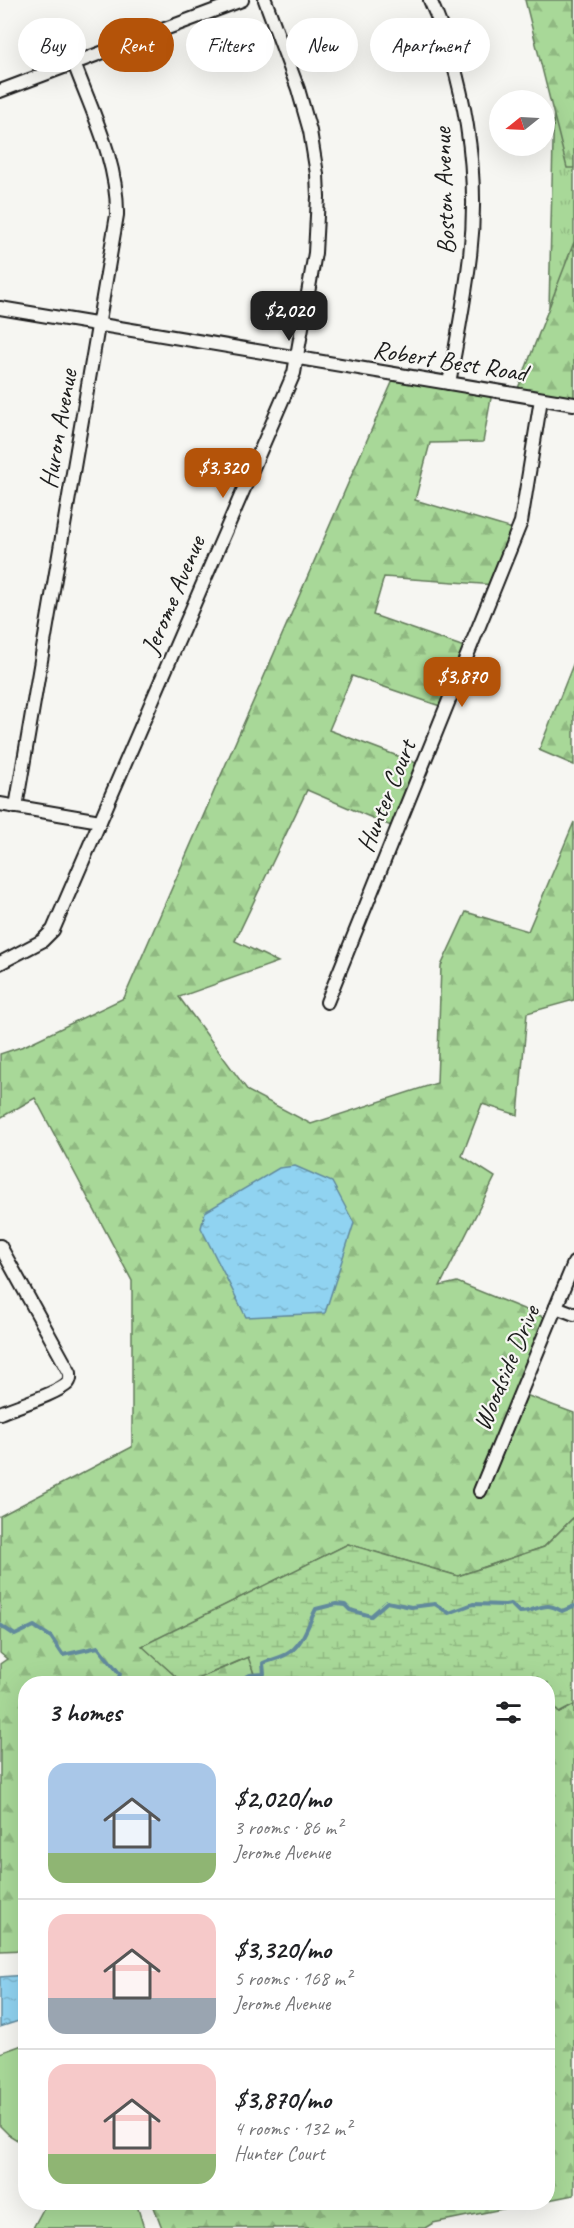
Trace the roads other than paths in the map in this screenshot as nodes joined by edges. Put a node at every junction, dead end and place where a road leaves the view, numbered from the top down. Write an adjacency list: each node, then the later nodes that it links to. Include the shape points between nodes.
1 (242, 0): 4 (street)
2 (265, 0): 10 (street, Jerome Avenue, via 298,89 317,174 315,253)
3 (430, 0): 11 (street, Boston Avenue, via 457,80 471,177 470,254)
4 (86, 58)
5 (50, 72): 7 (street)
6 (77, 72): 9 (street, Huron Avenue, via 108,153 116,190 117,215)
7 (0, 91)
8 (0, 308): 9 (street, Robert Best Road)
9 (99, 325): 10 (street, Robert Best Road); 15 (street, Huron Avenue)
10 (297, 358): 11 (street, Robert Best Road); 16 (street, Jerome Avenue)
11 (449, 383): 12 (street, Robert Best Road)
12 (541, 399): 13 (street, Robert Best Road); 18 (street, Hunter Court, via 521,522)
13 (574, 404)
14 (0, 804): 15 (street)
15 (16, 807): 16 (street)
16 (99, 821): 17 (street, Jerome Avenue, via 50,934)
17 (0, 963)
18 (327, 1002)
19 (0, 1246): 23 (street, via 70,1378 59,1388)
20 (574, 1263): 21 (street, Woodside Drive)
21 (556, 1307): 22 (street); 24 (street, Woodside Drive)
22 (574, 1314)
23 (0, 1413)
24 (480, 1491)

